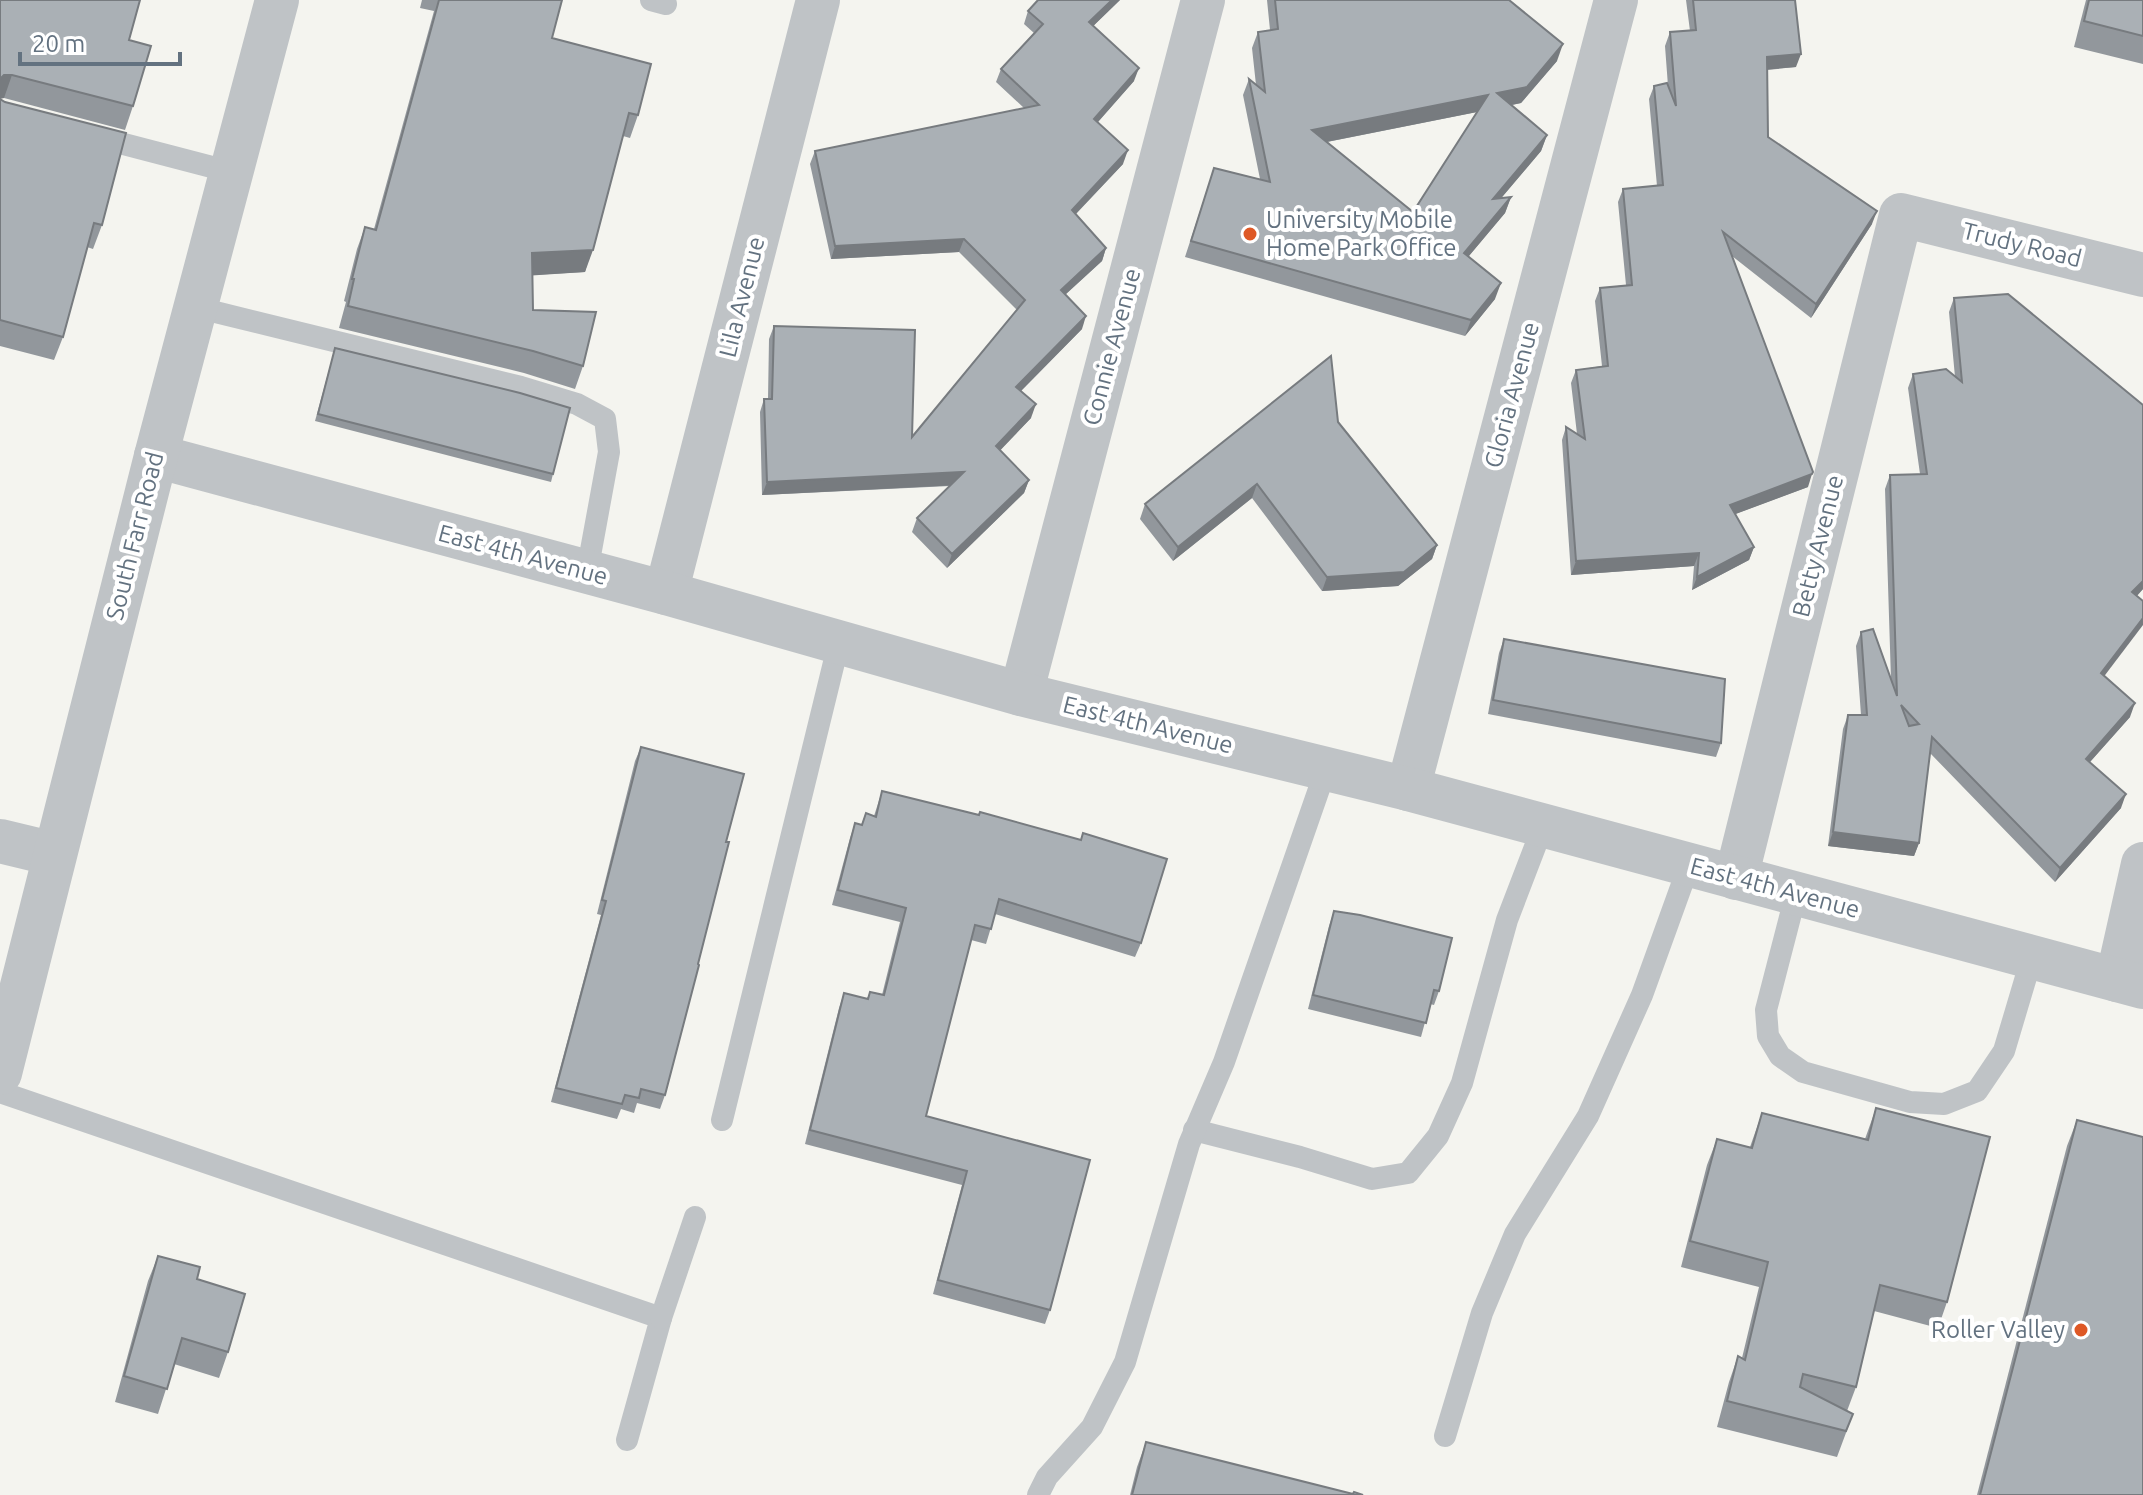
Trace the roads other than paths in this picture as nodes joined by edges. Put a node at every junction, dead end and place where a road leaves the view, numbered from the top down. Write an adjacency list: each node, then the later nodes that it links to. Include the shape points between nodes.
1 (277, 0): 6 (street, South Farr Road)
2 (818, 0): 12 (street, Lila Avenue)
3 (1203, 0): 14 (street, Connie Avenue)
4 (1616, 0): 16 (street, Gloria Avenue)
5 (77, 132): 6 (lane)
6 (231, 172): 9 (street, South Farr Road)
7 (1901, 215): 8 (street, Trudy Road); 22 (street, Betty Avenue)
8 (2143, 275)
9 (195, 307): 10 (street, South Farr Road); 11 (lane, via 521,387 577,404 605,419 609,452)
10 (156, 456): 11 (street, East 4th Avenue); 19 (street, South Farr Road)
11 (587, 572): 12 (street, East 4th Avenue)
12 (666, 593): 13 (street, East 4th Avenue)
13 (839, 642): 14 (street, East 4th Avenue); 28 (lane)
14 (1021, 694): 15 (street, East 4th Avenue)
15 (1326, 769): 16 (street, East 4th Avenue); 29 (lane, via 1224,1062)
16 (1408, 789): 17 (street, East 4th Avenue)
17 (1543, 826): 21 (street, East 4th Avenue); 29 (lane, via 1507,920 1462,1083 1438,1136 1408,1173 1372,1179)
18 (0, 841): 19 (street)
19 (54, 854): 26 (street, South Farr Road)
20 (2143, 864): 25 (street)
21 (1689, 865): 22 (street, East 4th Avenue); 32 (lane, via 1642,995 1588,1116 1515,1234 1482,1313)
22 (1736, 878): 23 (street, East 4th Avenue)
23 (1796, 894): 24 (street, East 4th Avenue); 24 (lane, via 1766,1010 1768,1036 1780,1056 1803,1072 1910,1102 1944,1104 1977,1091 2004,1051)
24 (2032, 957): 25 (street, East 4th Avenue)
25 (2130, 983)
26 (0, 1073)
27 (0, 1092): 31 (lane)
28 (722, 1120)
29 (1194, 1130): 34 (lane, via 1125,1362 1092,1427 1047,1477)
30 (695, 1217): 31 (lane)
31 (661, 1318): 33 (lane)
32 (1445, 1436)
33 (627, 1440)
34 (1038, 1495)

